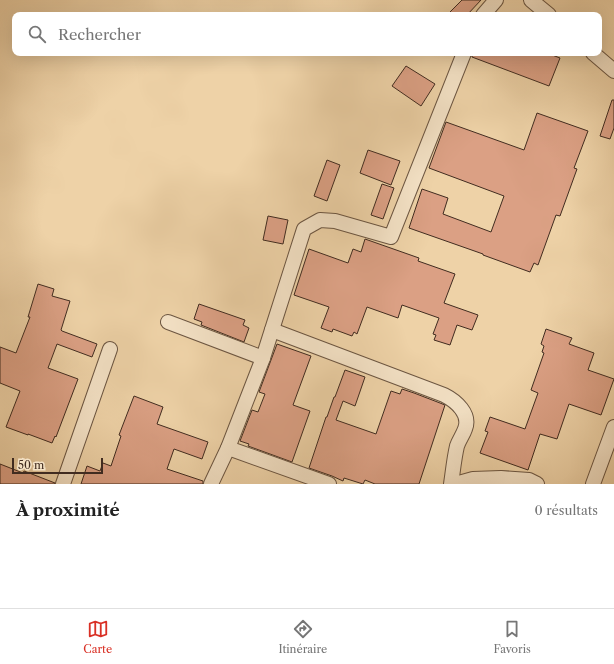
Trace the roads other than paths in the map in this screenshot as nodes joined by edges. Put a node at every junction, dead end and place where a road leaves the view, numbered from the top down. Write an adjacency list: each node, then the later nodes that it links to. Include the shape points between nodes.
1 (496, 0): 3 (street)
2 (533, 0): 4 (street)
3 (486, 12)
4 (546, 12)
5 (463, 56): 9 (street, via 391,237 336,221 320,220 304,229)
6 (596, 56): 7 (street)
7 (614, 71)
8 (168, 322): 11 (street)
9 (272, 330): 11 (street); 17 (street, via 453,400 461,408 467,423 454,458)
10 (110, 350): 14 (street)
11 (263, 358): 13 (street)
12 (614, 427): 20 (street)
13 (228, 448): 15 (street); 16 (street)
14 (62, 484)
15 (211, 484)
16 (329, 484)
17 (451, 484)
18 (455, 484): 19 (street, via 473,479 501,478 529,480)
19 (537, 484)
20 (593, 484)

